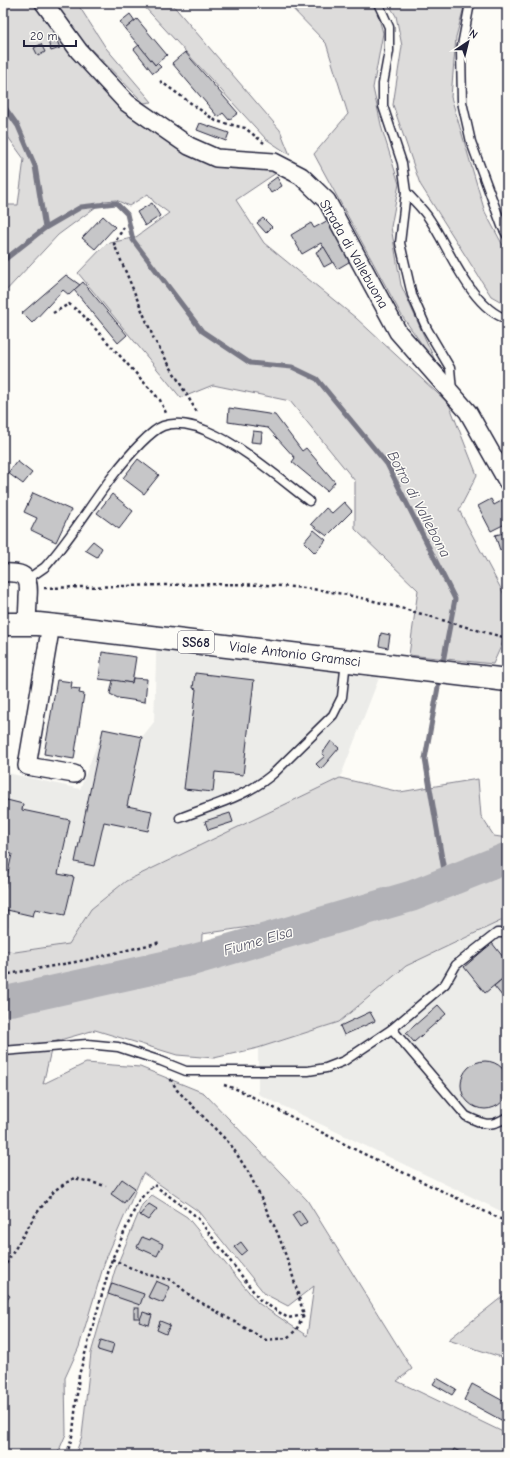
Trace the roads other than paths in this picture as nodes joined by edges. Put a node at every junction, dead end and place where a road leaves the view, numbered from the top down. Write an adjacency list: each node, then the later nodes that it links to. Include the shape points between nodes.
1 (44, 3): 7 (street, Strada di Vallebuona, via 79,51 126,103 189,146 216,158 274,162 301,176 327,201 398,332)
2 (378, 3): 4 (lane, via 389,27 383,106 402,163)
3 (470, 3): 5 (lane, via 461,51 462,102 471,142)
4 (406, 192): 6 (lane, via 430,219 473,293 497,316); 7 (lane, via 400,243 412,295 427,329 450,368)
5 (507, 235)
6 (507, 319)
7 (453, 394): 8 (street, Strada di Vallebuona, via 468,412)
8 (507, 481)
9 (309, 501): 11 (lane, via 243,452 208,431 170,424 160,427 118,468 49,562)
10 (3, 573): 11 (street, via 15,573)
11 (27, 583): 13 (street)
12 (3, 624): 13 (main road, Viale Antonio Gramsci / SS68)
13 (27, 624): 14 (main road, Viale Antonio Gramsci / SS68)
14 (51, 625): 15 (main road, Viale Antonio Gramsci / SS68); 17 (street, via 27,766)
15 (346, 660): 16 (main road, Viale Antonio Gramsci / SS68); 18 (lane, via 342,697 333,714 276,772 245,793)
16 (506, 679)
17 (74, 774)
18 (180, 818)
19 (507, 933): 20 (lane, via 496,933 456,965 445,984)
20 (392, 1028): 21 (lane, via 344,1061 308,1071 186,1071 118,1047 87,1044); 22 (lane, via 466,1116 480,1123 494,1124)
21 (3, 1051)
22 (506, 1118)

